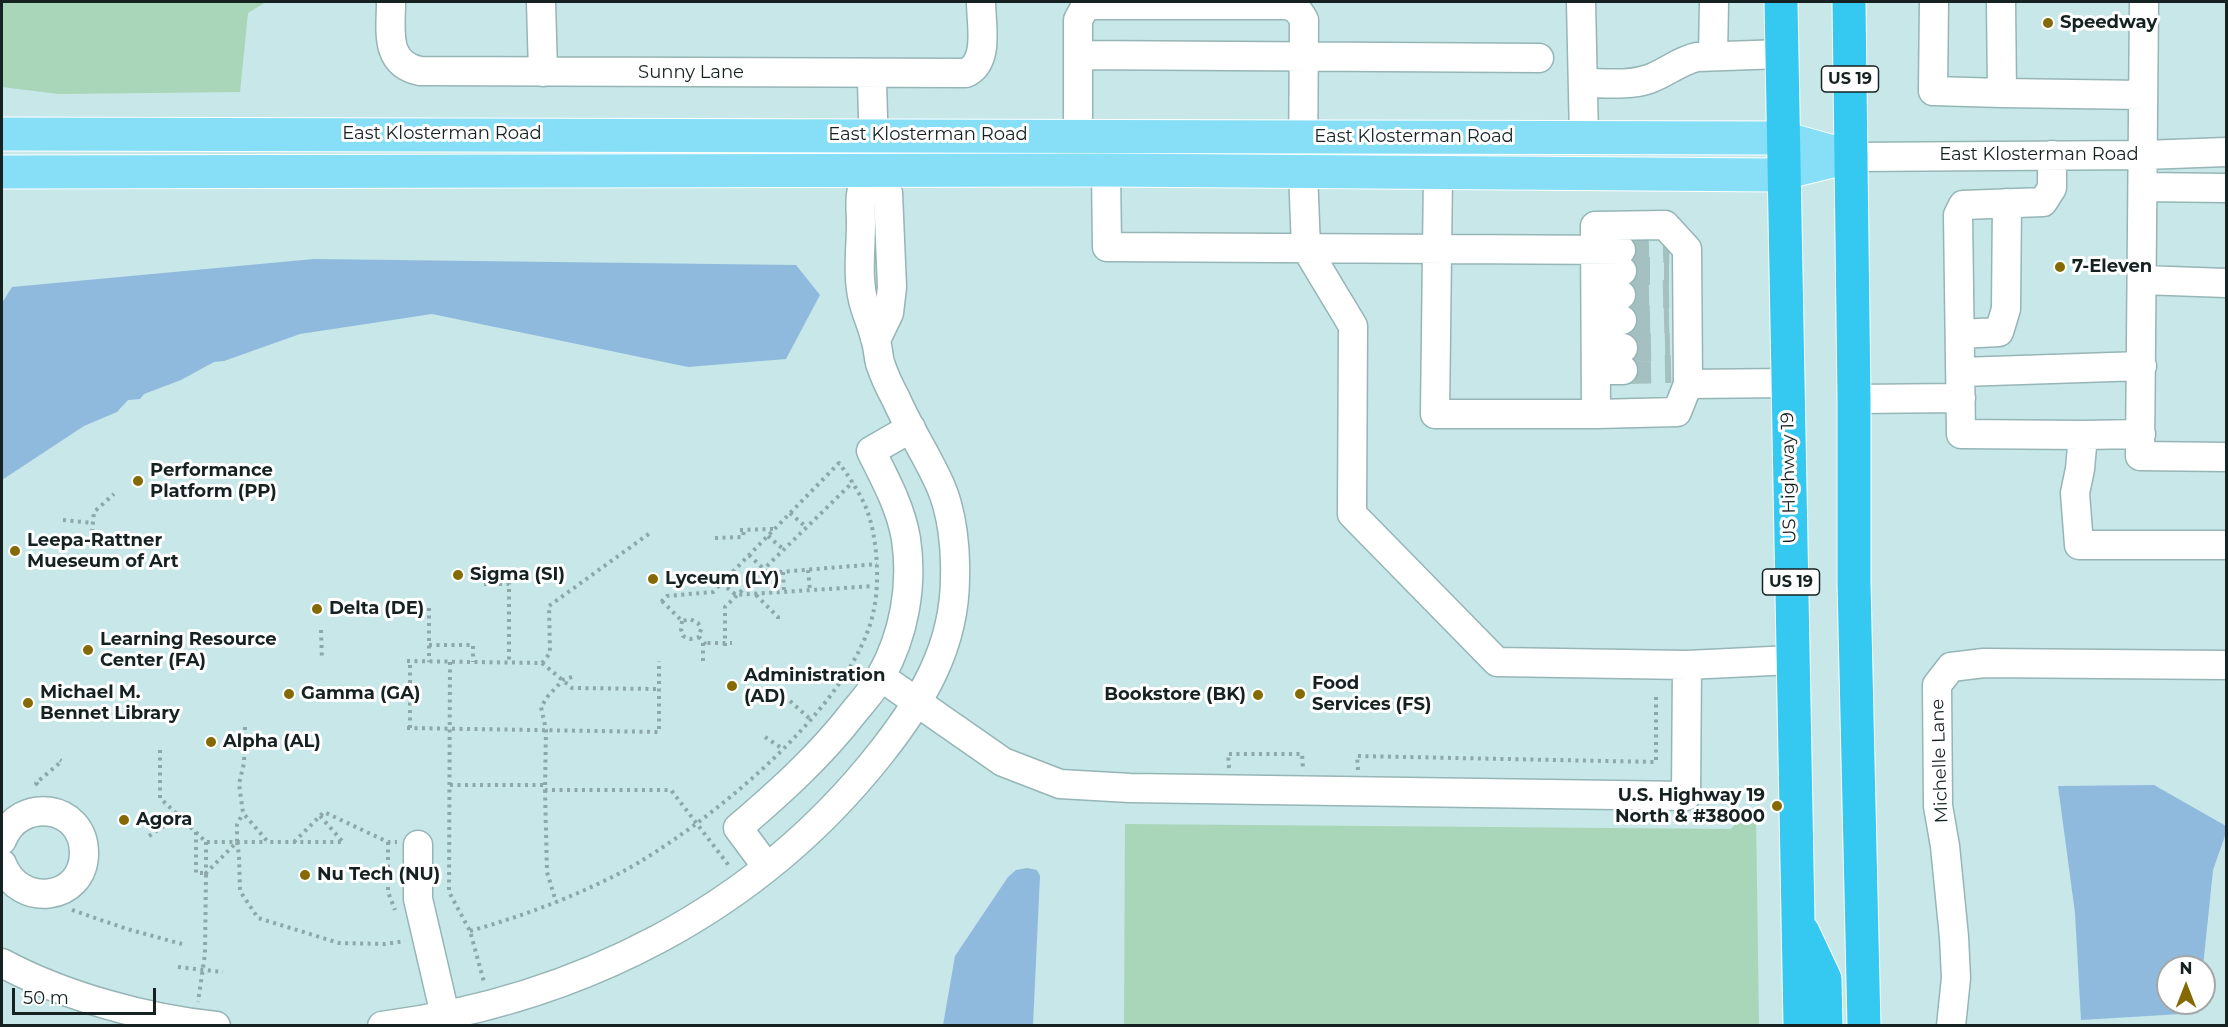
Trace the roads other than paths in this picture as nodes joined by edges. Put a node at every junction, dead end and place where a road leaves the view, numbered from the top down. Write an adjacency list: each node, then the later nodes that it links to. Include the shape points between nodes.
1 (391, 2): 16 (street, Sunny Lane, via 391,43 395,55 412,70)
2 (541, 2): 16 (street)
3 (981, 2): 17 (street, Sunny Lane, via 981,53 977,66 966,73)
4 (1581, 2): 18 (street)
5 (1714, 2): 13 (street)
6 (1781, 2): 11 (highway, US Highway 19 / US 19)
7 (1850, 2): 30 (highway, US 19)
8 (1934, 2): 19 (street, via 1933,91)
9 (2001, 2): 19 (street)
10 (2144, 2): 20 (street)
11 (1782, 54): 13 (street); 26 (highway, US Highway 19 / US 19)
12 (1078, 55): 14 (street); 14 (street, via 1080,14 1090,5 1286,5 1299,11 1304,20); 23 (street)
13 (1713, 56): 18 (street, via 1689,58 1651,79 1635,83)
14 (1304, 57): 15 (street); 24 (street)
15 (1539, 58)
16 (543, 72): 17 (street, Sunny Lane)
17 (872, 74): 22 (street)
18 (1583, 83): 25 (street)
19 (2002, 93): 20 (street)
20 (2143, 95): 29 (street)
21 (2, 134): 22 (main road, East Klosterman Road)
22 (872, 134): 23 (main road, East Klosterman Road); 31 (street)
23 (1078, 135): 24 (main road, East Klosterman Road)
24 (1303, 136): 25 (main road, East Klosterman Road); 34 (street)
25 (1584, 138): 26 (main road, East Klosterman Road)
26 (1783, 138): 30 (main road, East Klosterman Road); 36 (highway, US Highway 19 / US 19)
27 (2226, 152): 29 (street, East Klosterman Road)
28 (2052, 155): 29 (street, East Klosterman Road); 30 (street, East Klosterman Road); 39 (street, via 2052,188 2043,202)
29 (2144, 155): 37 (street)
30 (1851, 157): 36 (main road, East Klosterman Road); 50 (highway, US 19)
31 (872, 170): 32 (main road, East Klosterman Road); 33 (main road, East Klosterman Road); 52 (street, via 861,191 860,287 880,364)
32 (1106, 170): 34 (main road, East Klosterman Road); 40 (street, via 1107,247)
33 (2, 172)
34 (1303, 172): 35 (main road, East Klosterman Road); 40 (street)
35 (1438, 173): 36 (main road, East Klosterman Road); 41 (street)
36 (1784, 175): 48 (highway, US Highway 19 / US 19)
37 (2144, 187): 38 (street); 42 (street)
38 (2226, 188)
39 (2007, 203): 46 (street, via 2006,309 1998,332); 46 (street, via 1963,205 1958,215)
40 (1306, 248): 41 (street); 58 (street, via 1353,326 1352,514 1497,662)
41 (1436, 248): 44 (street); 51 (street, via 1435,414)
42 (2142, 280): 43 (street); 47 (street)
43 (2226, 283)
44 (1609, 309): 45 (street, via 1595,226 1665,225); 51 (street)
45 (1679, 314): 48 (street); 51 (street, via 1677,412)
46 (1960, 334): 49 (street)
47 (2142, 366): 49 (street); 53 (street)
48 (1788, 383): 57 (highway, US Highway 19 / US 19)
49 (1961, 385): 50 (street); 54 (street, via 1961,434)
50 (1854, 399): 75 (highway, US 19, via 1854,595)
51 (1596, 414)
52 (911, 428): 60 (street, via 871,451 900,513 909,566 903,617); 61 (street, via 942,490 954,546 956,578 947,634)
53 (2141, 434): 54 (street); 55 (street, via 2140,456)
54 (2083, 435): 56 (street, via 2075,493 2079,545)
55 (2226, 457)
56 (2226, 545)
57 (1792, 660): 58 (street); 68 (highway, US Highway 19 / US 19)
58 (1687, 665): 61 (street, via 1686,796 1060,784 1003,762)
59 (2226, 665): 76 (street, Michelle Lane, via 1984,663 1951,667 1937,685 1938,806 1946,846 1956,968)
60 (884, 671): 61 (street); 65 (street, via 810,764 738,828)
61 (918, 703): 65 (street, via 839,801)
62 (6, 830): 66 (street, via 37,810 61,815 74,825 82,839 83,864 75,879 54,893)
63 (418, 843): 70 (street, via 418,899)
64 (2, 864): 66 (street, via 15,885)
65 (767, 867): 70 (street, via 685,924 633,953 521,997)
66 (38, 894): 67 (street)
67 (2, 903)
68 (1799, 922): 73 (highway, US Highway 19 / US 19); 74 (highway, via 1825,979)
69 (2, 963): 71 (street, via 53,986 125,1010 160,1018)
70 (445, 1015): 72 (street)
71 (206, 1020)
72 (382, 1026)
73 (1800, 1026)
74 (1826, 1026)
75 (1864, 1026)
76 (1951, 1026)

